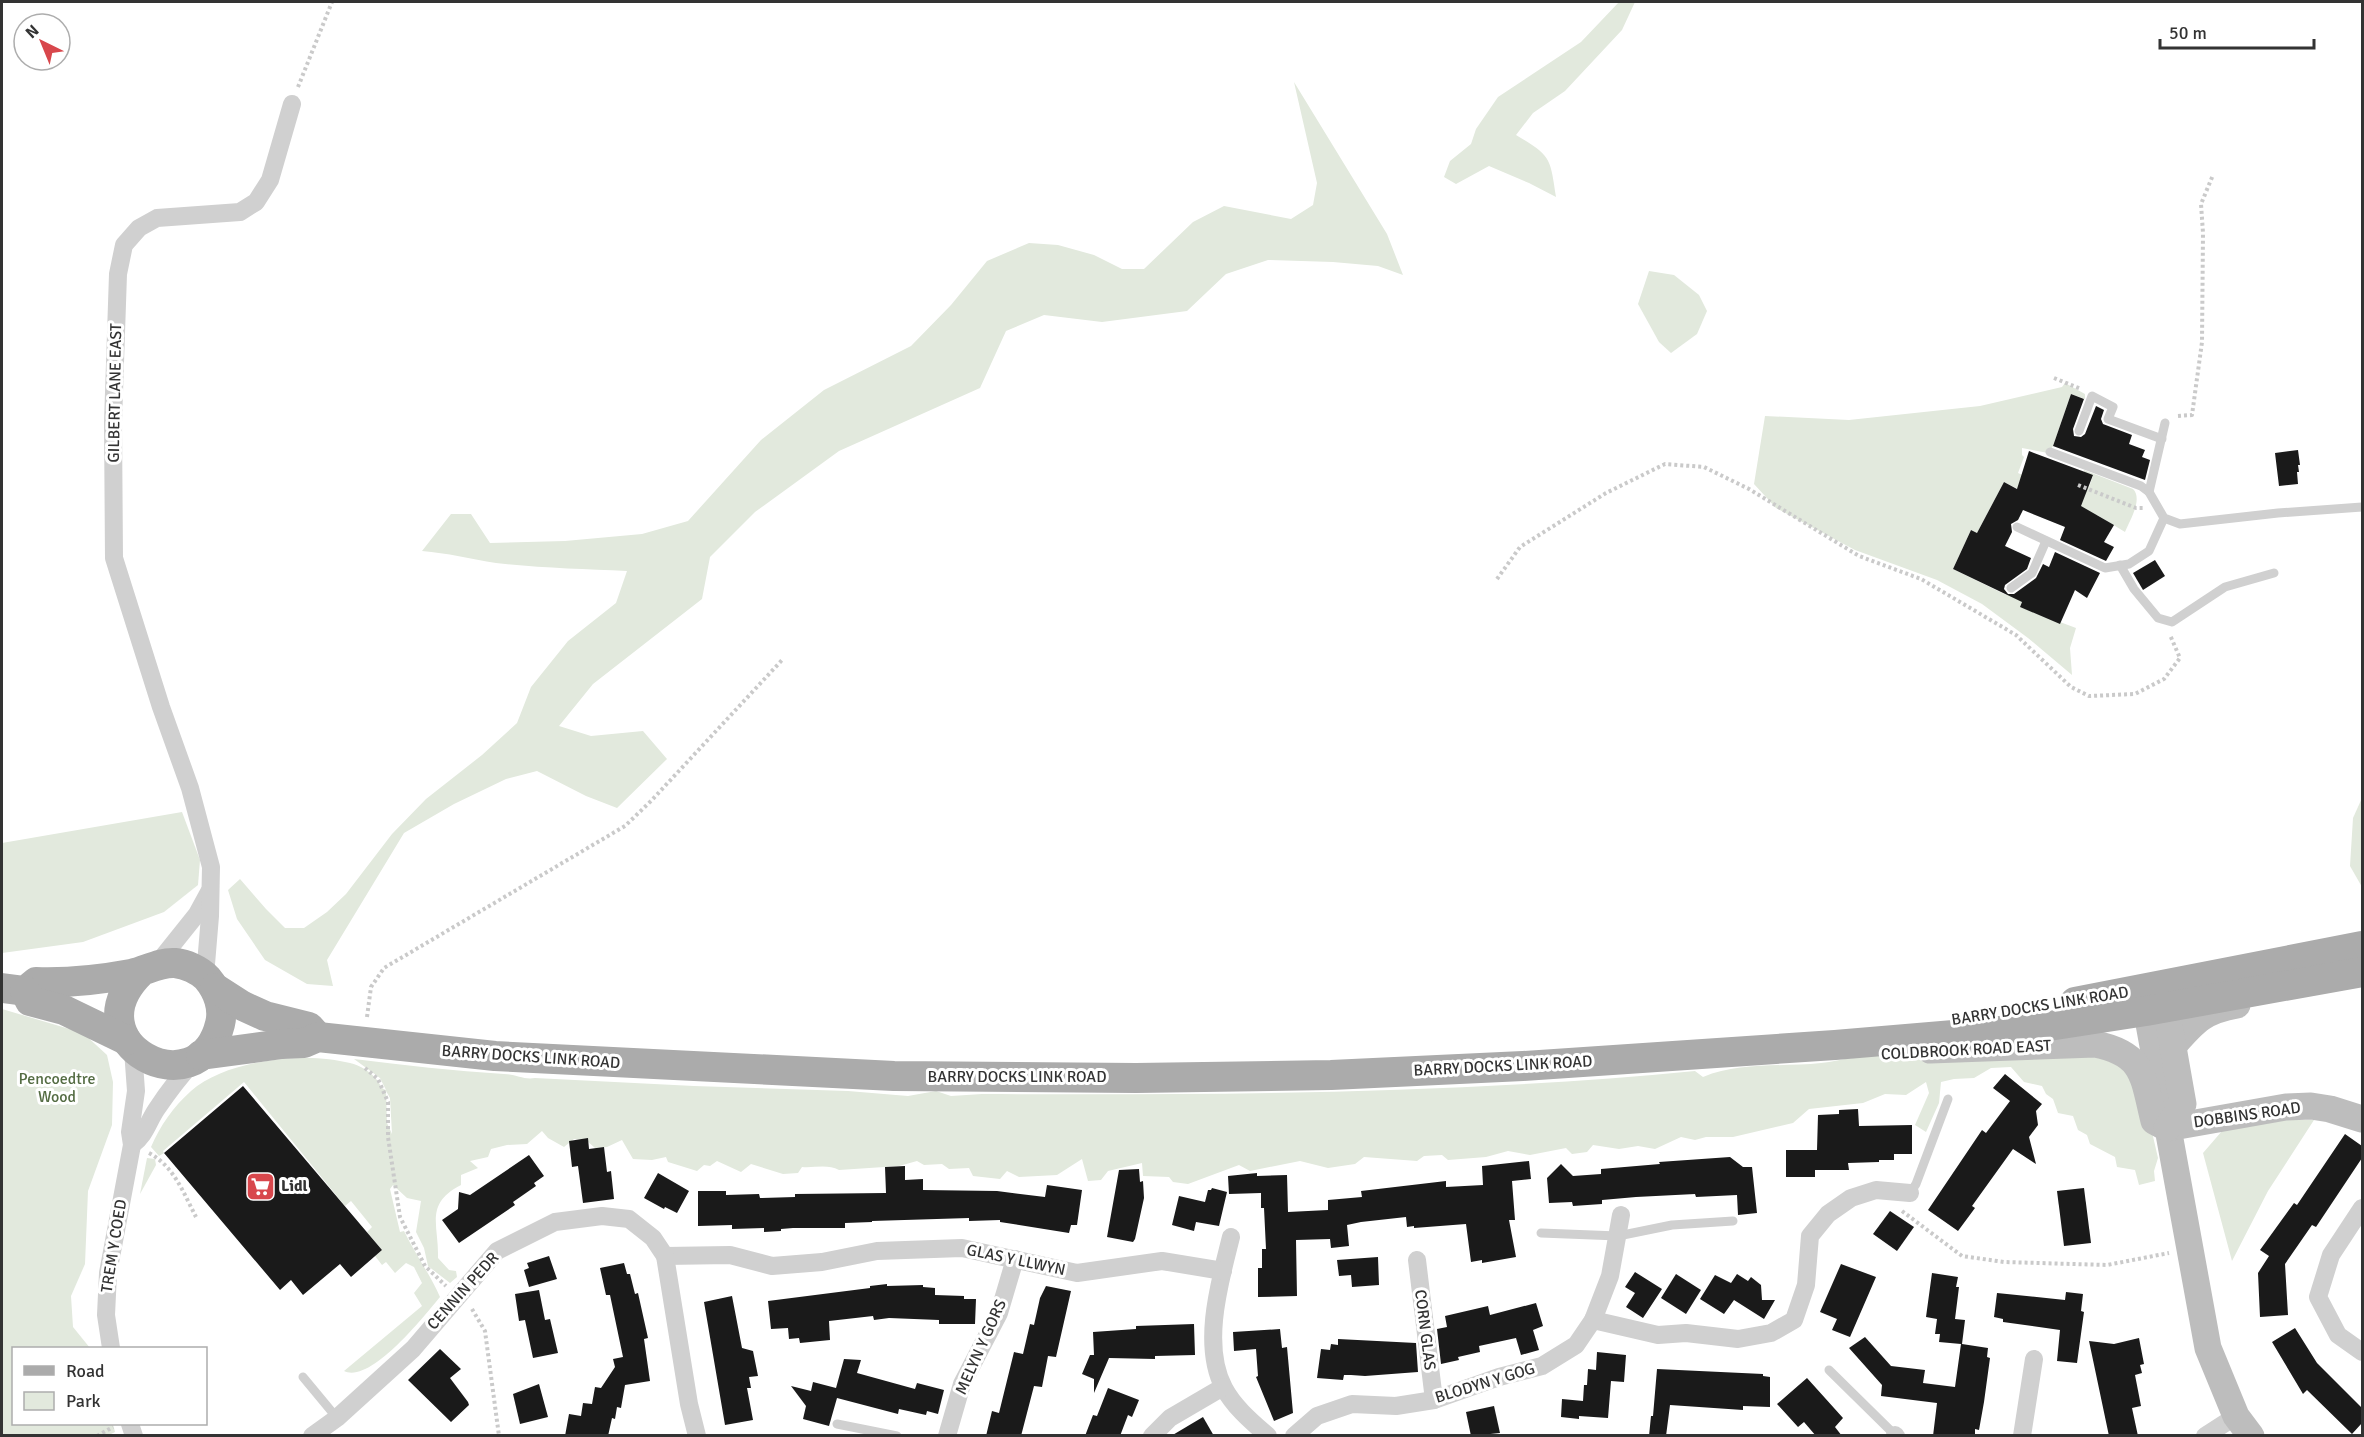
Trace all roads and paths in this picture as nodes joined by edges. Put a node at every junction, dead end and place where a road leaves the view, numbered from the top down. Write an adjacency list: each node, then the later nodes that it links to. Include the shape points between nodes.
1 (332, 2): 2 (path)
2 (292, 104): 24 (street, GILBERT LANE EAST, via 270,180 256,202 240,212 157,218 139,228 124,245 118,274 114,558 190,788 211,867)
3 (2213, 175): 6 (path, via 2201,204 2202,342)
4 (2054, 378): 5 (path)
5 (2092, 396): 8 (lane); 9 (lane, via 2113,407 2108,419)
6 (2192, 415)
7 (2165, 423): 9 (lane)
8 (2079, 431)
9 (2162, 439): 12 (lane)
10 (2050, 452): 12 (lane)
11 (2078, 485): 14 (path, via 2136,508)
12 (2149, 492): 14 (lane)
13 (2362, 507): 15 (lane, via 2180,525)
14 (2158, 508): 15 (lane)
15 (2164, 518): 18 (lane, via 2150,551)
16 (2017, 527): 17 (lane)
17 (2046, 541): 18 (lane, via 2105,568); 21 (lane, via 2032,573)
18 (2120, 565): 22 (lane, via 2134,590)
19 (2274, 573): 22 (lane, via 2225,587 2172,622)
20 (1497, 579): 22 (path, via 1520,547 1606,493 1665,464 1704,467 1749,489 1859,556 1921,579 2016,635 2071,687 2089,696 2135,694 2164,679 2180,658)
21 (2011, 588)
22 (2164, 620)
23 (783, 659): 35 (path, via 625,825 384,968 371,987)
24 (211, 888): 28 (street, via 197,914); 30 (street, GILBERT LANE EAST)
25 (2362, 935): 27 (street, via 2276,951)
26 (2362, 946): 27 (main road, BARRY DOCKS LINK ROAD)
27 (2252, 966): 33 (main road, BARRY DOCKS LINK ROAD)
28 (149, 968): 30 (main road, via 175,963 192,968); 32 (main road, via 84,981 36,982); 36 (main road, via 128,984 121,1000 119,1018)
29 (2362, 972): 33 (main road, BARRY DOCKS LINK ROAD)
30 (210, 982): 34 (main road, BARRY DOCKS LINK ROAD, via 243,1006 309,1027); 39 (main road, via 221,1003 222,1019 218,1035)
31 (2362, 983): 37 (street, via 2213,1011 2192,1025)
32 (13, 989): 36 (main road, via 30,1001 64,1010)
33 (2154, 998): 37 (street); 38 (main road, BARRY DOCKS LINK ROAD, via 2036,1028); 42 (street, COLDBROOK ROAD EAST)
34 (318, 1038): 35 (main road, BARRY DOCKS LINK ROAD); 39 (main road, BARRY DOCKS LINK ROAD)
35 (363, 1042): 38 (main road, BARRY DOCKS LINK ROAD, via 564,1060 884,1076 1041,1078 1331,1076); 58 (path, via 350,1060 378,1079 388,1102 388,1137 400,1217 426,1266)
36 (130, 1045): 39 (main road, via 148,1060 165,1066 181,1065); 43 (street, TREM Y COED, via 136,1091)
37 (2173, 1046): 42 (street, via 2183,1104)
38 (1716, 1052): 42 (street, COLDBROOK ROAD EAST, via 1786,1060 2095,1044 2125,1053 2133,1061 2143,1074 2154,1121)
39 (198, 1057): 43 (street, TREM Y COED, via 174,1084 143,1136)
40 (1948, 1099): 44 (lane)
41 (2362, 1119): 42 (street, DOBBINS ROAD, via 2311,1106 2286,1107)
42 (2167, 1128): 53 (street, COLDBROOK ROAD EAST)
43 (132, 1145): 47 (path, via 156,1157 173,1173); 60 (street, TREM Y COED, via 108,1273 106,1315)
44 (1911, 1193): 59 (street, via 1876,1190 1851,1198 1827,1214 1810,1236 1806,1285 1794,1320 1771,1333 1738,1339 1686,1333 1658,1335)
45 (2362, 1208): 61 (street, via 2331,1255 2318,1297 2338,1335)
46 (1621, 1215): 51 (street, BLODYN Y GOG)
47 (196, 1217)
48 (1910, 1218): 53 (path, via 1962,1256 2004,1262 2107,1264)
49 (1733, 1221): 51 (lane, via 1672,1225)
50 (1541, 1233): 51 (lane)
51 (1618, 1236): 59 (street, BLODYN Y GOG, via 1610,1276)
52 (1231, 1237): 57 (street)
53 (2190, 1249): 70 (street, COLDBROOK ROAD EAST, via 2208,1348)
54 (665, 1256): 55 (street, GLAS Y LLWYN, via 730,1255 772,1266 822,1262 877,1251 962,1248); 58 (street, CENNIN PEDR, via 653,1238 629,1219 602,1216 555,1222 497,1251); 75 (street, CENNIN PEDR)
55 (1015, 1259): 57 (street, GLAS Y LLWYN, via 1077,1273 1162,1261); 77 (street, MELYN Y GORS, via 999,1312 962,1384)
56 (1417, 1260): 66 (street, CORN GLAS)
57 (1223, 1271): 65 (street, via 1212,1347)
58 (457, 1296): 67 (street, CENNIN PEDR, via 413,1349); 74 (path, via 473,1310 485,1331)
59 (1593, 1320): 66 (street, BLODYN Y GOG, via 1576,1345 1542,1366)
60 (111, 1347)
61 (2362, 1352)
62 (2034, 1359): 81 (street)
63 (1829, 1370): 71 (lane)
64 (303, 1377): 67 (lane)
65 (1223, 1387): 78 (street, via 1170,1418); 79 (street, via 1246,1417)
66 (1434, 1400): 80 (street, BLODYN Y GOG, via 1396,1406 1352,1404 1317,1416)
67 (337, 1418): 73 (street, CENNIN PEDR)
68 (837, 1424): 76 (lane)
69 (119, 1425): 72 (path)
70 (2243, 1426): 82 (street)
71 (1896, 1435)
72 (98, 1436)
73 (312, 1436)
74 (499, 1436)
75 (697, 1436)
76 (897, 1436)
77 (947, 1436)
78 (1152, 1436)
79 (1268, 1436)
80 (1294, 1436)
81 (2022, 1436)
82 (2205, 1436)

